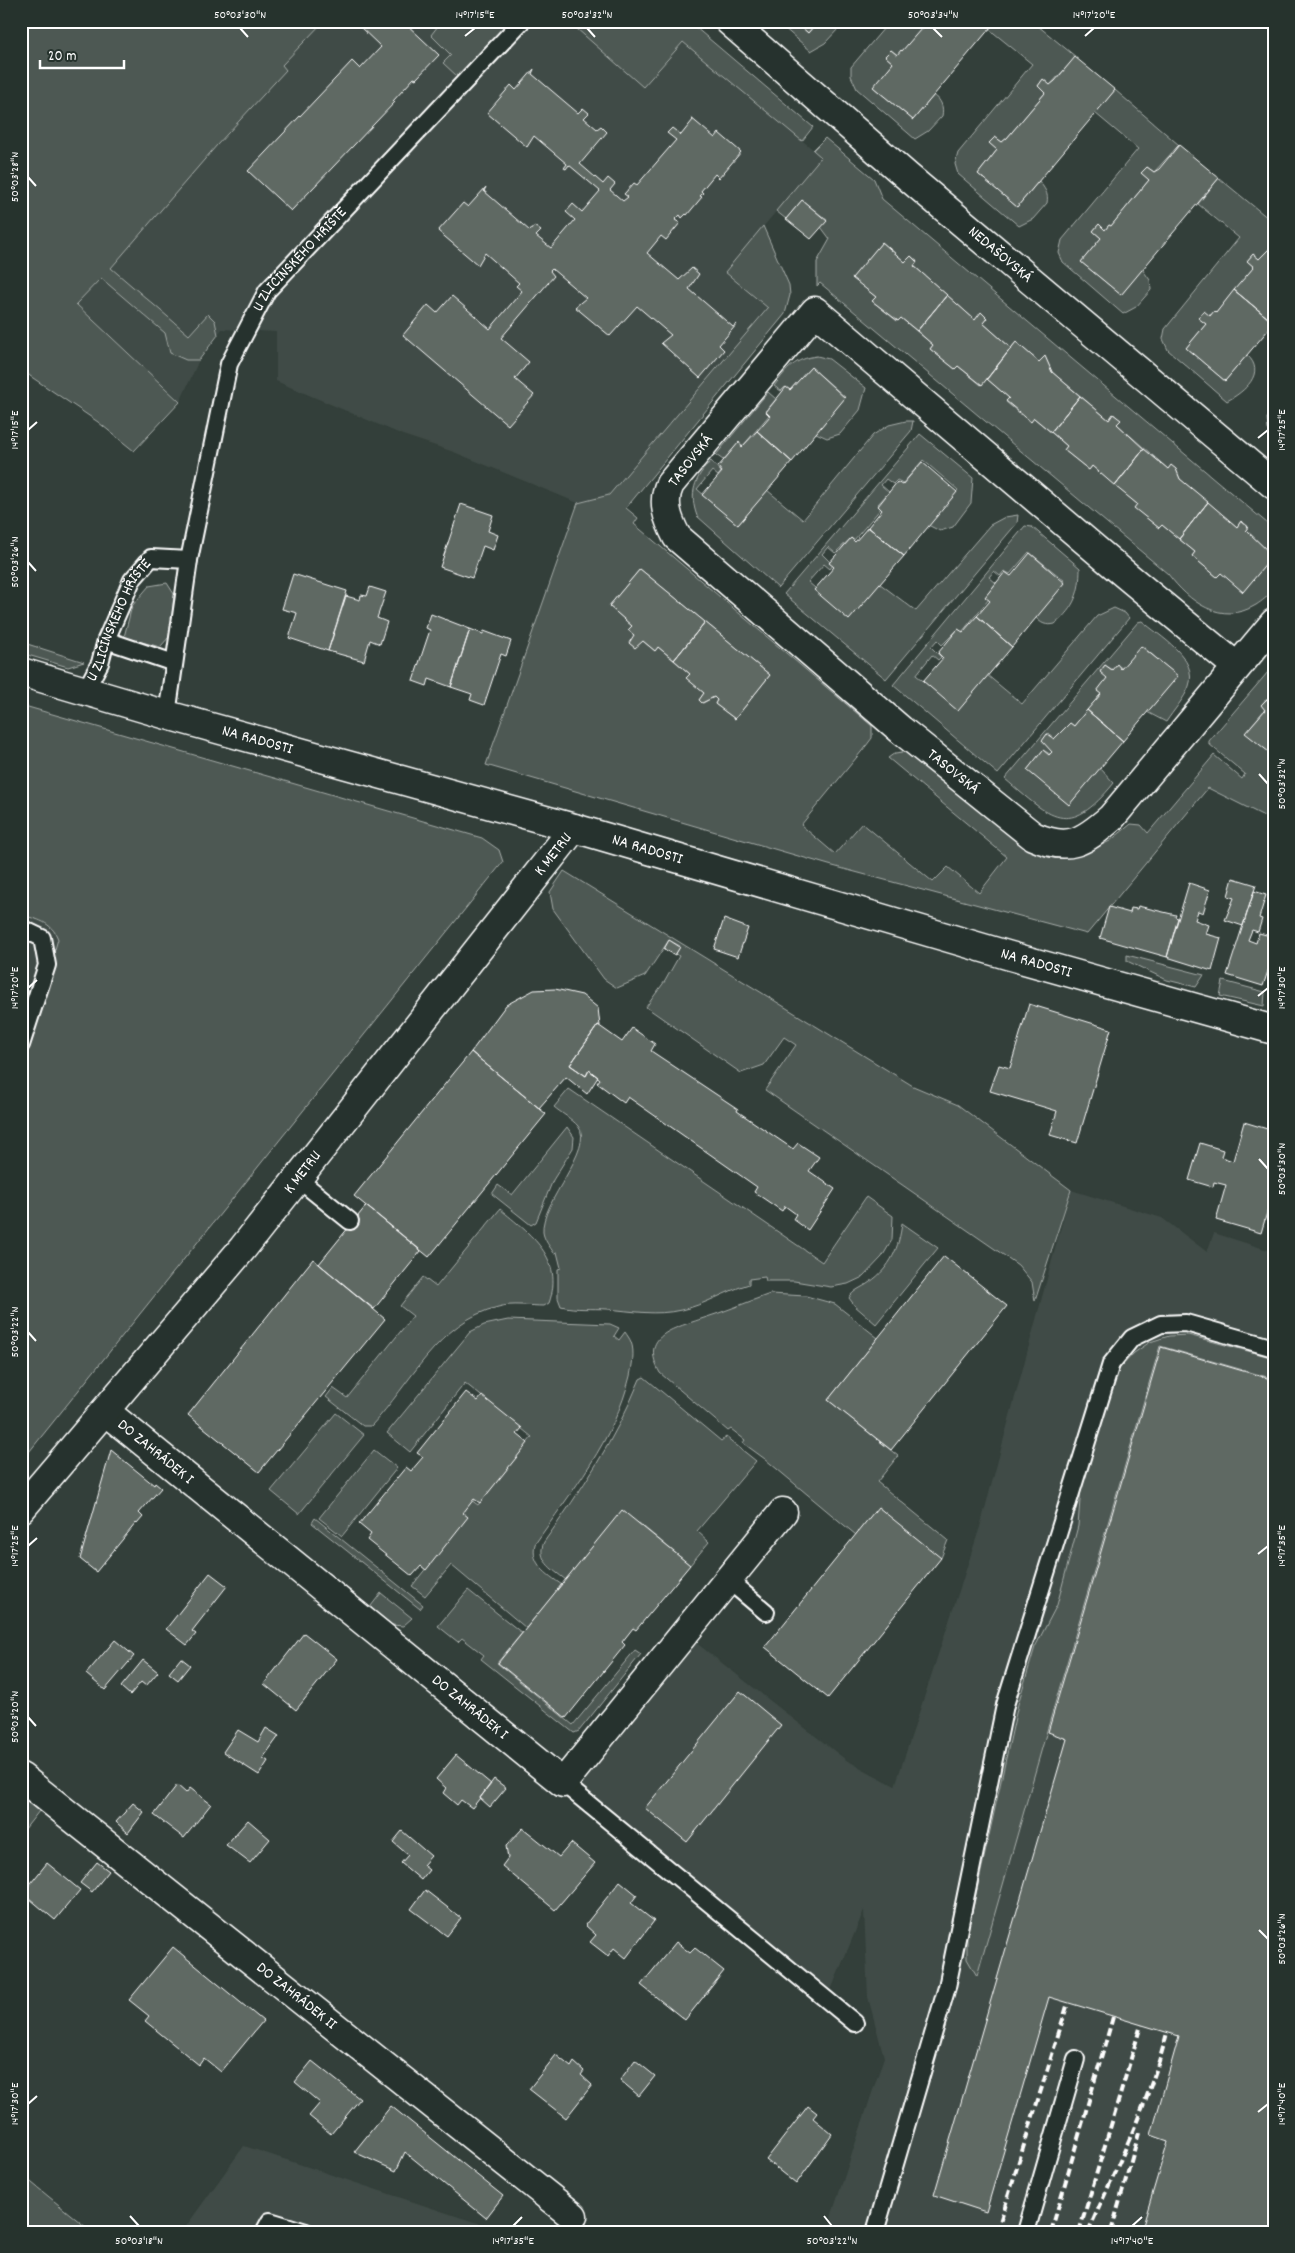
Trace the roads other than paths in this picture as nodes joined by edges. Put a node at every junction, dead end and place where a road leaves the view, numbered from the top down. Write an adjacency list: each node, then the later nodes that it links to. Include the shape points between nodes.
1 (522, 21): 4 (lane, U ZLIČÍNSKÉHO HŘIŠTĚ, via 267,291 229,364)
2 (729, 21): 3 (street, NEDAŠOVSKÁ)
3 (1274, 485)
4 (189, 560): 6 (lane, U ZLIČÍNSKÉHO HŘIŠTĚ, via 151,558 132,580); 7 (lane, U ZLIČÍNSKÉHO HŘIŠTĚ)
5 (1274, 623): 8 (street, TASOVSKÁ)
6 (106, 640): 7 (lane); 10 (lane, U ZLIČÍNSKÉHO HŘIŠTĚ, via 100,663)
7 (174, 663): 11 (lane, U ZLIČÍNSKÉHO HŘIŠTĚ)
8 (1237, 666): 8 (street, TASOVSKÁ, via 815,310 670,484 666,494 668,521 677,537 900,730 1032,836 1056,843 1073,843 1084,840 1111,818)
9 (21, 672): 10 (street, NA RADOSTI)
10 (85, 691): 11 (street, NA RADOSTI)
11 (166, 715): 12 (street, NA RADOSTI)
12 (574, 828): 14 (street, NA RADOSTI); 16 (street, K METRU)
13 (21, 928): 15 (lane, via 42,938 47,965)
14 (1274, 1030)
15 (21, 1045)
16 (298, 1178): 17 (lane); 19 (street, K METRU)
17 (350, 1221)
18 (1274, 1348): 31 (lane, via 1186,1322 1161,1324 1132,1338 1111,1364 1005,1705 947,1987)
19 (105, 1411): 20 (street, K METRU); 25 (street, DO ZAHRÁDEK I)
20 (21, 1509)
21 (783, 1512): 22 (street)
22 (728, 1580): 23 (lane); 25 (street)
23 (766, 1612)
24 (21, 1777): 28 (street, DO ZAHRÁDEK II)
25 (563, 1783): 26 (lane)
26 (855, 2023)
27 (1076, 2059): 32 (lane)
28 (573, 2216)
29 (264, 2232): 30 (lane, via 270,2221)
30 (306, 2232)
31 (875, 2232)
32 (1026, 2232)

